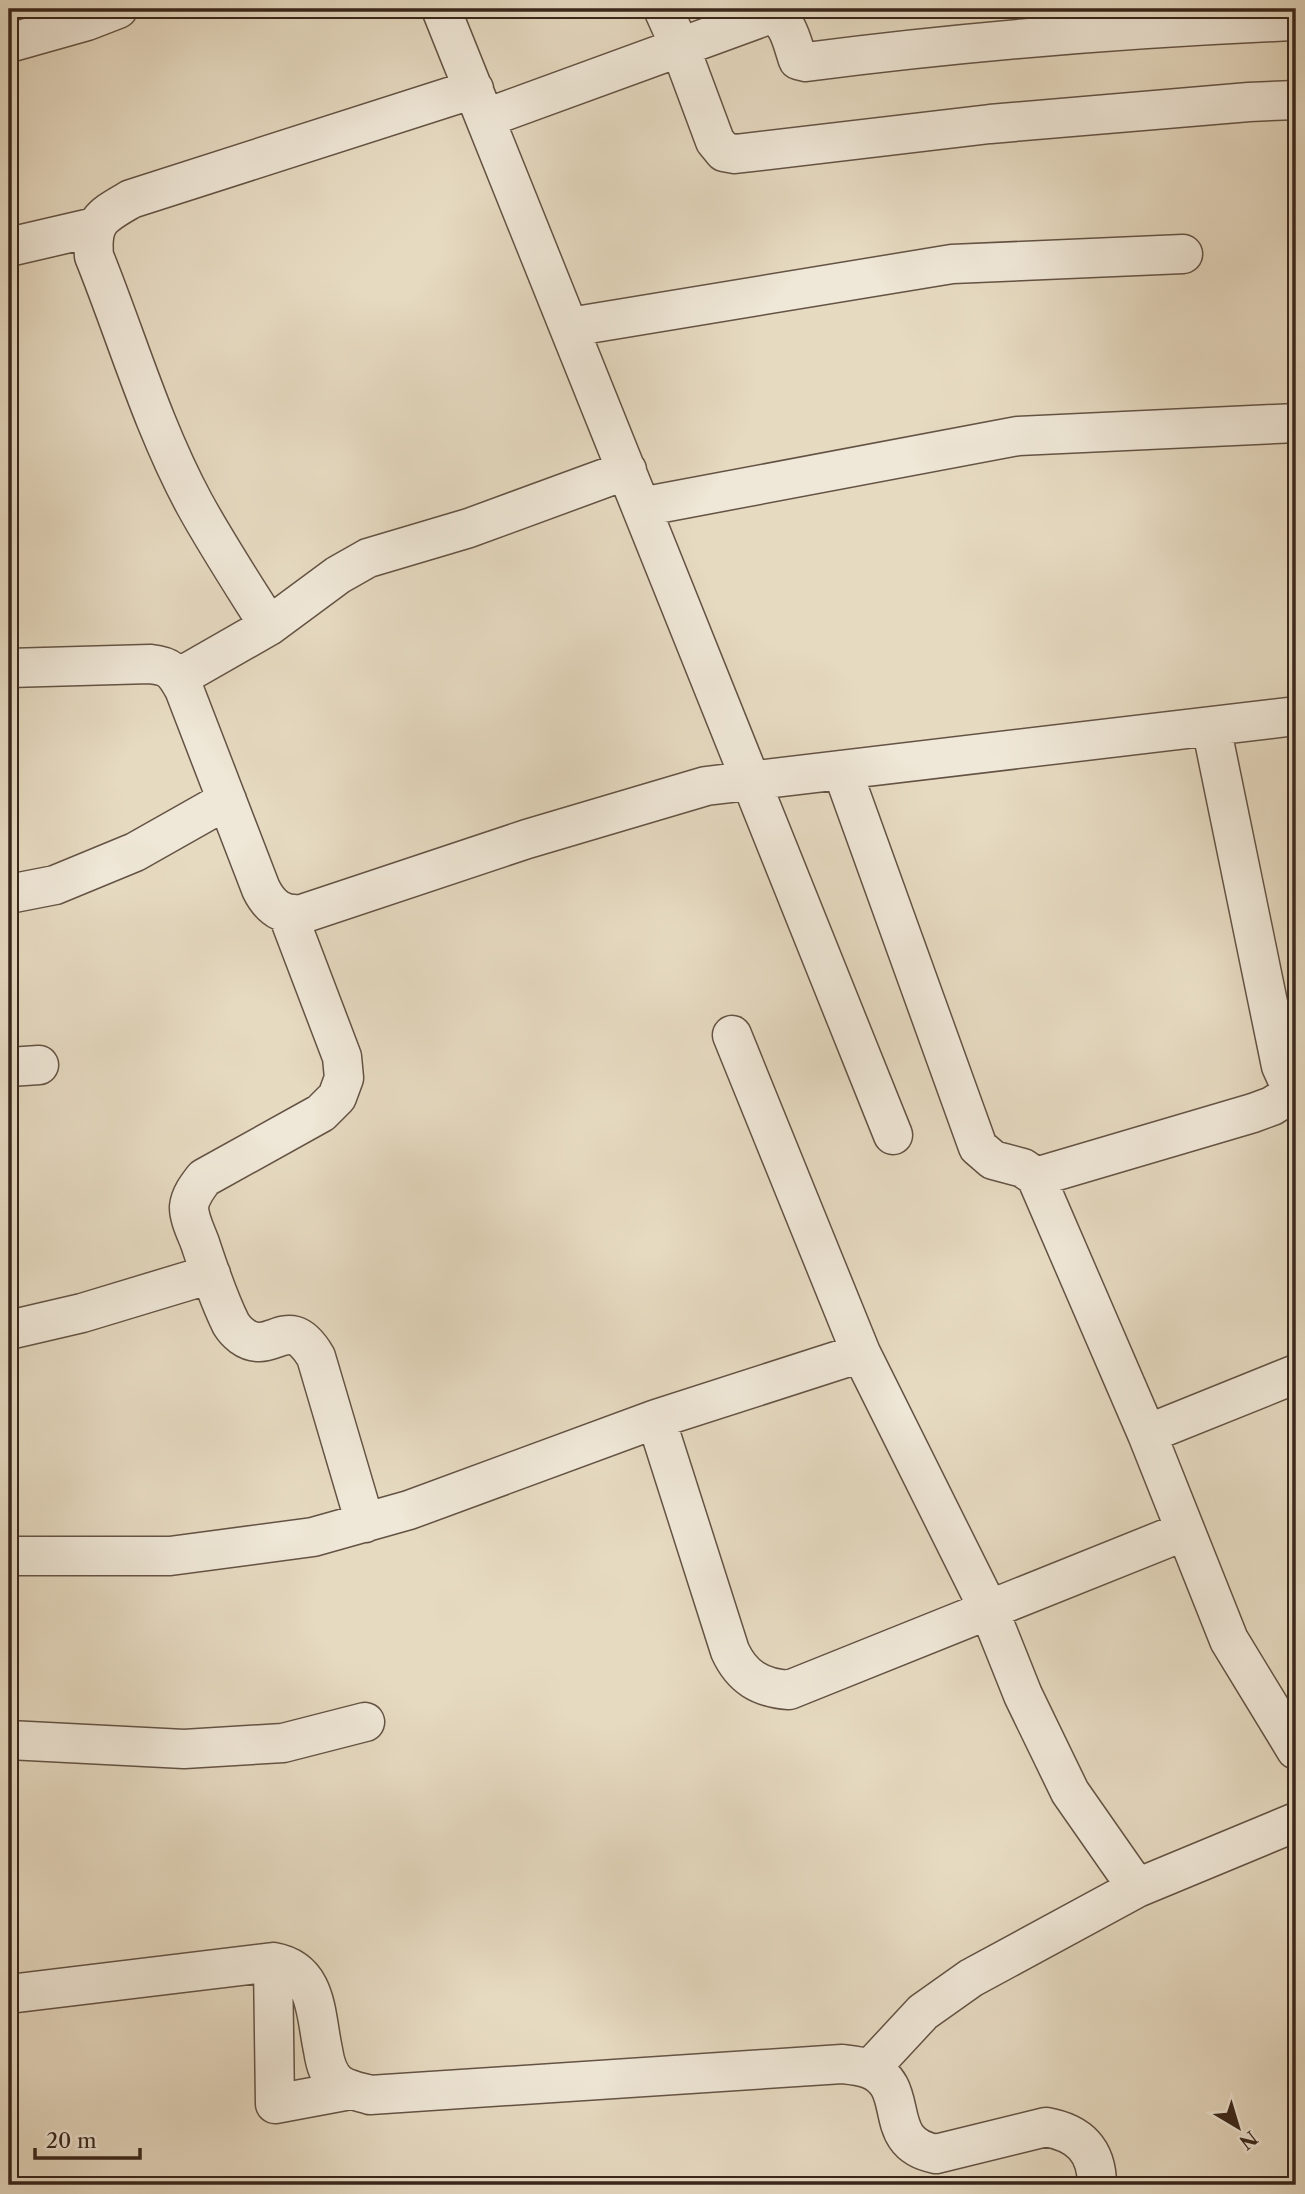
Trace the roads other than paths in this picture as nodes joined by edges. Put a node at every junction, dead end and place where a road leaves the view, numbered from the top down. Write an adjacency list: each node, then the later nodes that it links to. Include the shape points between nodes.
1 (118, 9): 6 (street)
2 (441, 9): 9 (street)
3 (663, 9): 7 (street)
4 (774, 11): 5 (street, via 785,24 798,60 806,62 1006,40); 7 (street)
5 (1296, 21)
6 (9, 43)
7 (680, 47): 8 (street, via 715,141 724,152 735,154 990,124); 9 (street)
8 (1296, 100)
9 (480, 104): 10 (street, via 131,199 107,213); 13 (street)
10 (95, 227): 11 (street); 17 (street, via 94,256 168,447 194,503)
11 (9, 247)
12 (1183, 254): 13 (street, via 952,264)
13 (570, 327): 15 (street)
14 (1296, 423): 16 (street, via 1018,436)
15 (626, 470): 16 (street); 17 (street, via 469,528 369,558)
16 (641, 507): 23 (street)
17 (269, 626): 19 (street)
18 (9, 668): 19 (street, via 150,664 164,665)
19 (178, 678): 24 (street)
20 (1296, 716): 21 (street)
21 (1211, 726): 22 (street); 28 (street, via 1281,1066)
22 (842, 770): 23 (street); 31 (street, via 978,1147 993,1160 1023,1168)
23 (750, 781): 26 (street, via 706,786); 30 (street)
24 (227, 800): 25 (street, via 135,852 55,885); 26 (street, via 266,899)
25 (9, 894)
26 (288, 915): 32 (street, via 342,1057 344,1078 337,1097 321,1113 204,1178 195,1190 190,1213)
27 (732, 1035): 34 (street)
28 (1296, 1084)
29 (1296, 1091): 31 (street, via 1253,1113)
30 (893, 1135)
31 (1036, 1177): 37 (street)
32 (211, 1274): 33 (street); 38 (street, via 233,1327 242,1336 261,1342 298,1336 308,1344 316,1357)
33 (9, 1330)
34 (861, 1353): 36 (street); 41 (street)
35 (1296, 1374): 37 (street)
36 (656, 1419): 38 (street); 41 (street, via 730,1651 736,1665 770,1689 789,1690)
37 (1147, 1434): 39 (street)
38 (365, 1523): 40 (street, via 313,1537 170,1556)
39 (1185, 1531): 41 (street); 44 (street, via 1229,1640)
40 (9, 1556)
41 (989, 1610): 46 (street, via 1070,1792)
42 (365, 1722): 43 (street, via 283,1743 184,1749)
43 (9, 1740)
44 (1296, 1750)
45 (1296, 1822): 46 (street)
46 (1137, 1888): 49 (street, via 971,1979 923,2012)
47 (273, 1962): 48 (street); 50 (street, via 288,1965 305,1980 330,2076); 50 (street, via 275,2104)
48 (9, 1994)
49 (870, 2069): 50 (street, via 842,2064 370,2095); 51 (street, via 885,2079 906,2138 922,2152 936,2154 1046,2127 1065,2130 1092,2154)
50 (350, 2090)
51 (1097, 2185)

